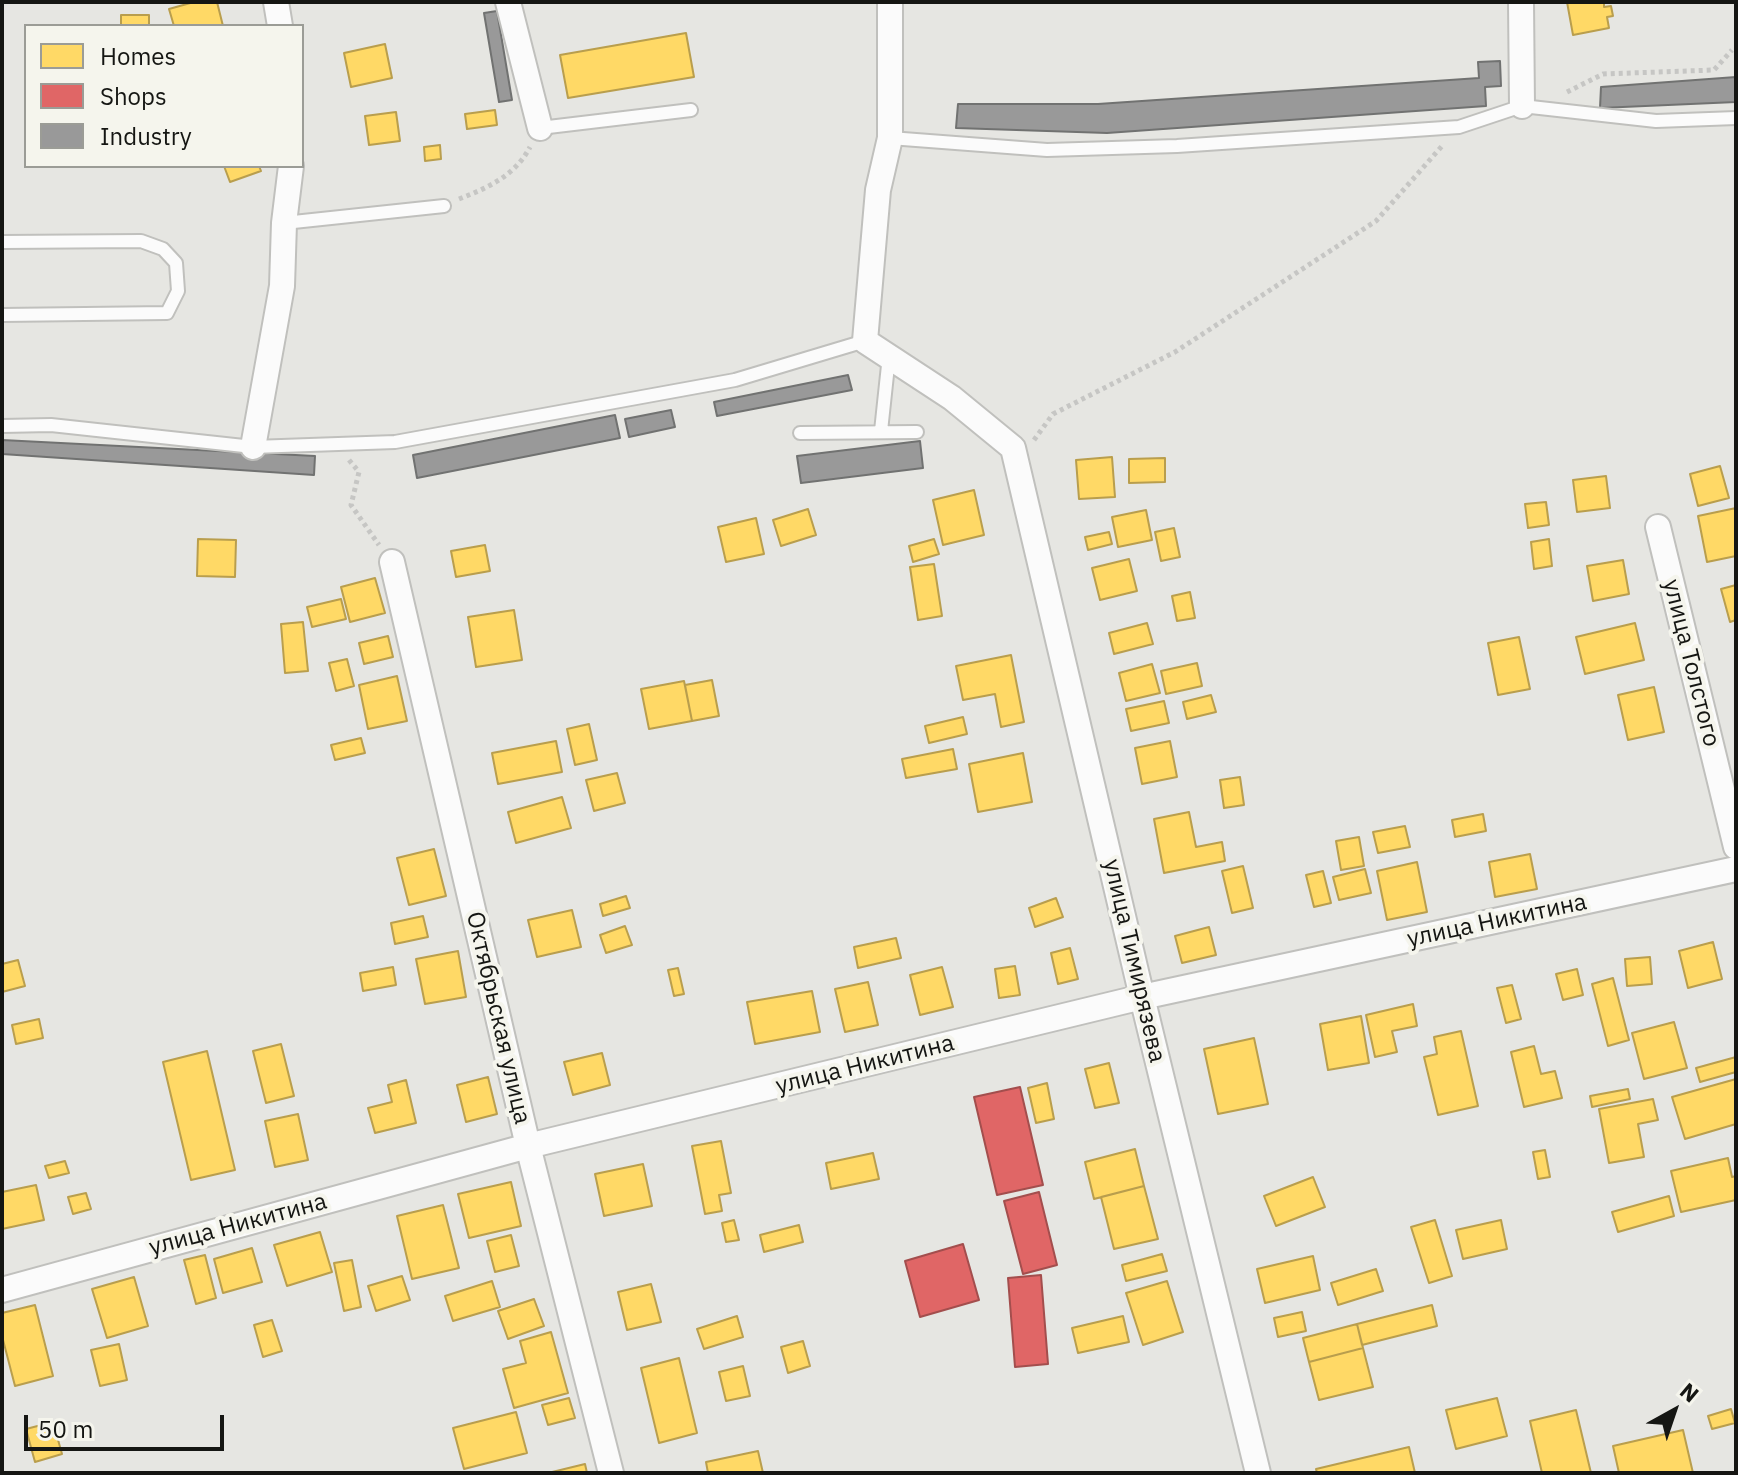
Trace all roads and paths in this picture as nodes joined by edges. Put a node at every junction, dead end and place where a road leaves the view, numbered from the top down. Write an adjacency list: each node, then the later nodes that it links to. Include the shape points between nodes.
1 (276, 2): 5 (street)
2 (508, 2): 11 (street)
3 (890, 2): 12 (street)
4 (1521, 2): 7 (street)
5 (280, 24)
6 (1732, 50): 7 (path, via 1714,70 1603,74)
7 (1532, 107): 9 (lane, via 1656,121); 10 (lane)
8 (691, 110): 11 (lane)
9 (1736, 118)
10 (1459, 127): 12 (lane, via 1047,150); 25 (path, via 1376,221 1175,352 1053,414)
11 (540, 128): 14 (path, via 524,158 495,185)
12 (890, 138): 18 (street, via 878,190)
13 (291, 168): 15 (street)
14 (444, 206): 15 (lane)
15 (284, 223): 24 (street, via 282,286)
16 (2, 242): 17 (lane, via 141,241 163,249 176,263 178,291 167,313)
17 (2, 315)
18 (865, 341): 19 (street); 24 (lane, via 735,380 395,442)
19 (889, 356): 21 (lane); 25 (street, via 952,398)
20 (2, 426): 24 (lane, via 51,425)
21 (881, 431): 22 (lane); 23 (lane)
22 (917, 432)
23 (800, 433)
24 (253, 447)
25 (1015, 456): 31 (street, улица Тимирязева)
26 (348, 459): 28 (path, via 359,472 351,505)
27 (1658, 527): 29 (street, улица Толстого)
28 (387, 556): 32 (street, Октябрьская улица)
29 (1736, 847)
30 (1736, 869): 31 (street, улица Никитина)
31 (1142, 997): 32 (street, улица Никитина); 35 (street, улица Тимирязева)
32 (528, 1146): 33 (street, улица Никитина); 34 (street, Октябрьская улица)
33 (2, 1290)
34 (611, 1473)
35 (1258, 1473)

